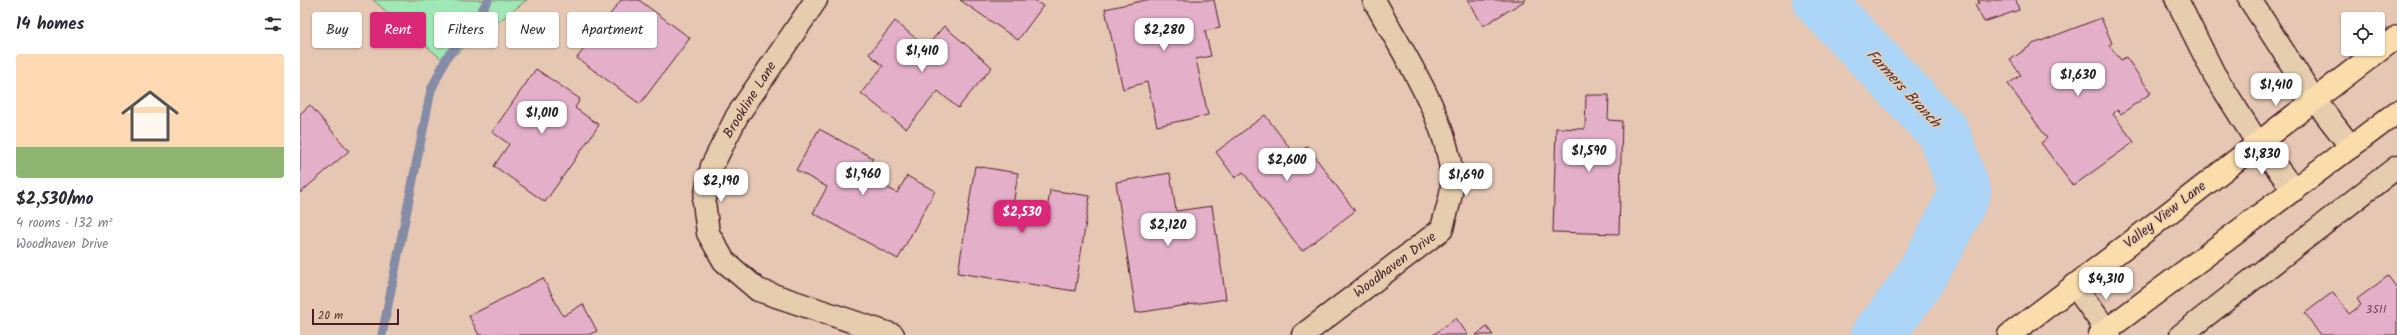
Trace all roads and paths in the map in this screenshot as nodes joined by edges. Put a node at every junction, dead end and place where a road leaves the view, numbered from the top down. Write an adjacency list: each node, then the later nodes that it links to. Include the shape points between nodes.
1 (816, 0): 14 (street, Brookline Lane, via 737,116 712,166 704,202 708,233 724,261 758,290)
2 (1374, 0): 15 (street, Woodhaven Drive, via 1428,99 1446,142 1452,182 1442,229)
3 (2177, 0): 8 (street, via 2214,74)
4 (2250, 0): 6 (street)
5 (2397, 38): 6 (main road, Valley View Lane)
6 (2314, 99): 8 (main road, Valley View Lane); 9 (street)
7 (2397, 112): 9 (main road)
8 (2257, 142): 11 (street); 12 (main road, Valley View Lane)
9 (2351, 147): 11 (main road)
10 (2397, 167): 17 (street)
11 (2294, 190): 13 (main road)
12 (2074, 286): 13 (street); 16 (main road, Valley View Lane)
13 (2106, 333)
14 (890, 335)
15 (1303, 335)
16 (2009, 335)
17 (2182, 335)

